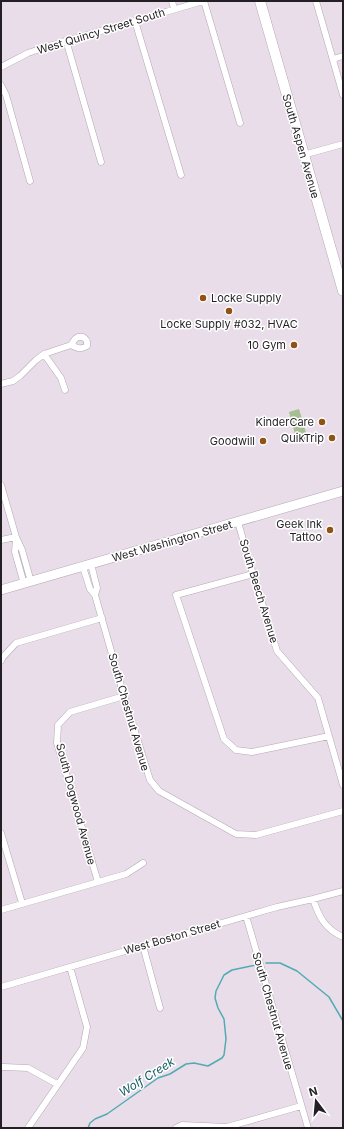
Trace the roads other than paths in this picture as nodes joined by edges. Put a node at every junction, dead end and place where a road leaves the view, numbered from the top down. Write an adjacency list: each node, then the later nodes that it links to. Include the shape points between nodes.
1 (172, 1): 5 (street)
2 (204, 1): 5 (street, West Quincy Street South); 13 (street)
3 (260, 1): 15 (main road, South Aspen Avenue)
4 (316, 1): 9 (street)
5 (174, 10): 6 (street, West Quincy Street South)
6 (135, 21): 7 (street, West Quincy Street South); 17 (street)
7 (66, 40): 10 (street, West Quincy Street South, via 28,53); 16 (street)
8 (343, 56): 9 (street)
9 (333, 59): 12 (street)
10 (1, 67)
11 (1, 85): 18 (street)
12 (343, 95)
13 (240, 123)
14 (343, 144): 15 (street)
15 (304, 155): 19 (main road, South Aspen Avenue)
16 (101, 162)
17 (180, 175)
18 (30, 181)
19 (343, 291)
20 (71, 345): 21 (street)
21 (44, 354): 22 (street, via 13,381); 23 (street, via 61,378)
22 (1, 384)
23 (65, 390)
24 (1, 485): 27 (street)
25 (343, 491): 26 (main road, West Washington Street)
26 (238, 522): 29 (main road, West Washington Street); 30 (street, South Beech Avenue)
27 (16, 536): 28 (street); 31 (street, via 15,552)
28 (1, 540)
29 (87, 565): 31 (main road, West Washington Street); 33 (street, South Chestnut Avenue, via 90,590 95,595)
30 (253, 574): 36 (street, South Beech Avenue, via 278,651 318,698); 36 (street, via 176,596 224,740 236,750 252,752)
31 (27, 583): 32 (main road, West Washington Street)
32 (1, 590)
33 (102, 618): 34 (street, via 16,643); 35 (street, South Chestnut Avenue)
34 (1, 661)
35 (124, 696): 39 (street, South Chestnut Avenue, via 150,780 159,791 236,834 256,835); 42 (street, South Dogwood Avenue, via 70,712 58,725 57,743)
36 (329, 736): 37 (street, South Beech Avenue)
37 (341, 770): 38 (street, South Beech Avenue)
38 (343, 785)
39 (343, 811)
40 (1, 833): 45 (street)
41 (143, 863): 42 (street, via 126,874)
42 (98, 882): 45 (street)
43 (343, 891): 44 (street, West Boston Street)
44 (313, 899): 47 (street, West Boston Street); 48 (street, via 326,925 332,932)
45 (22, 903): 46 (street)
46 (1, 910)
47 (246, 916): 49 (street, West Boston Street); 55 (street, South Chestnut Avenue)
48 (343, 937)
49 (143, 946): 50 (street, West Boston Street); 52 (street)
50 (70, 967): 51 (street, West Boston Street); 54 (street, via 87,1027 83,1048)
51 (1, 987)
52 (160, 1008)
53 (1, 1067): 54 (street, via 28,1068)
54 (57, 1084): 56 (street)
55 (301, 1106): 57 (street, via 227,1127 182,1125); 58 (street, South Chestnut Avenue)
56 (28, 1128)
57 (176, 1128)
58 (308, 1128)

